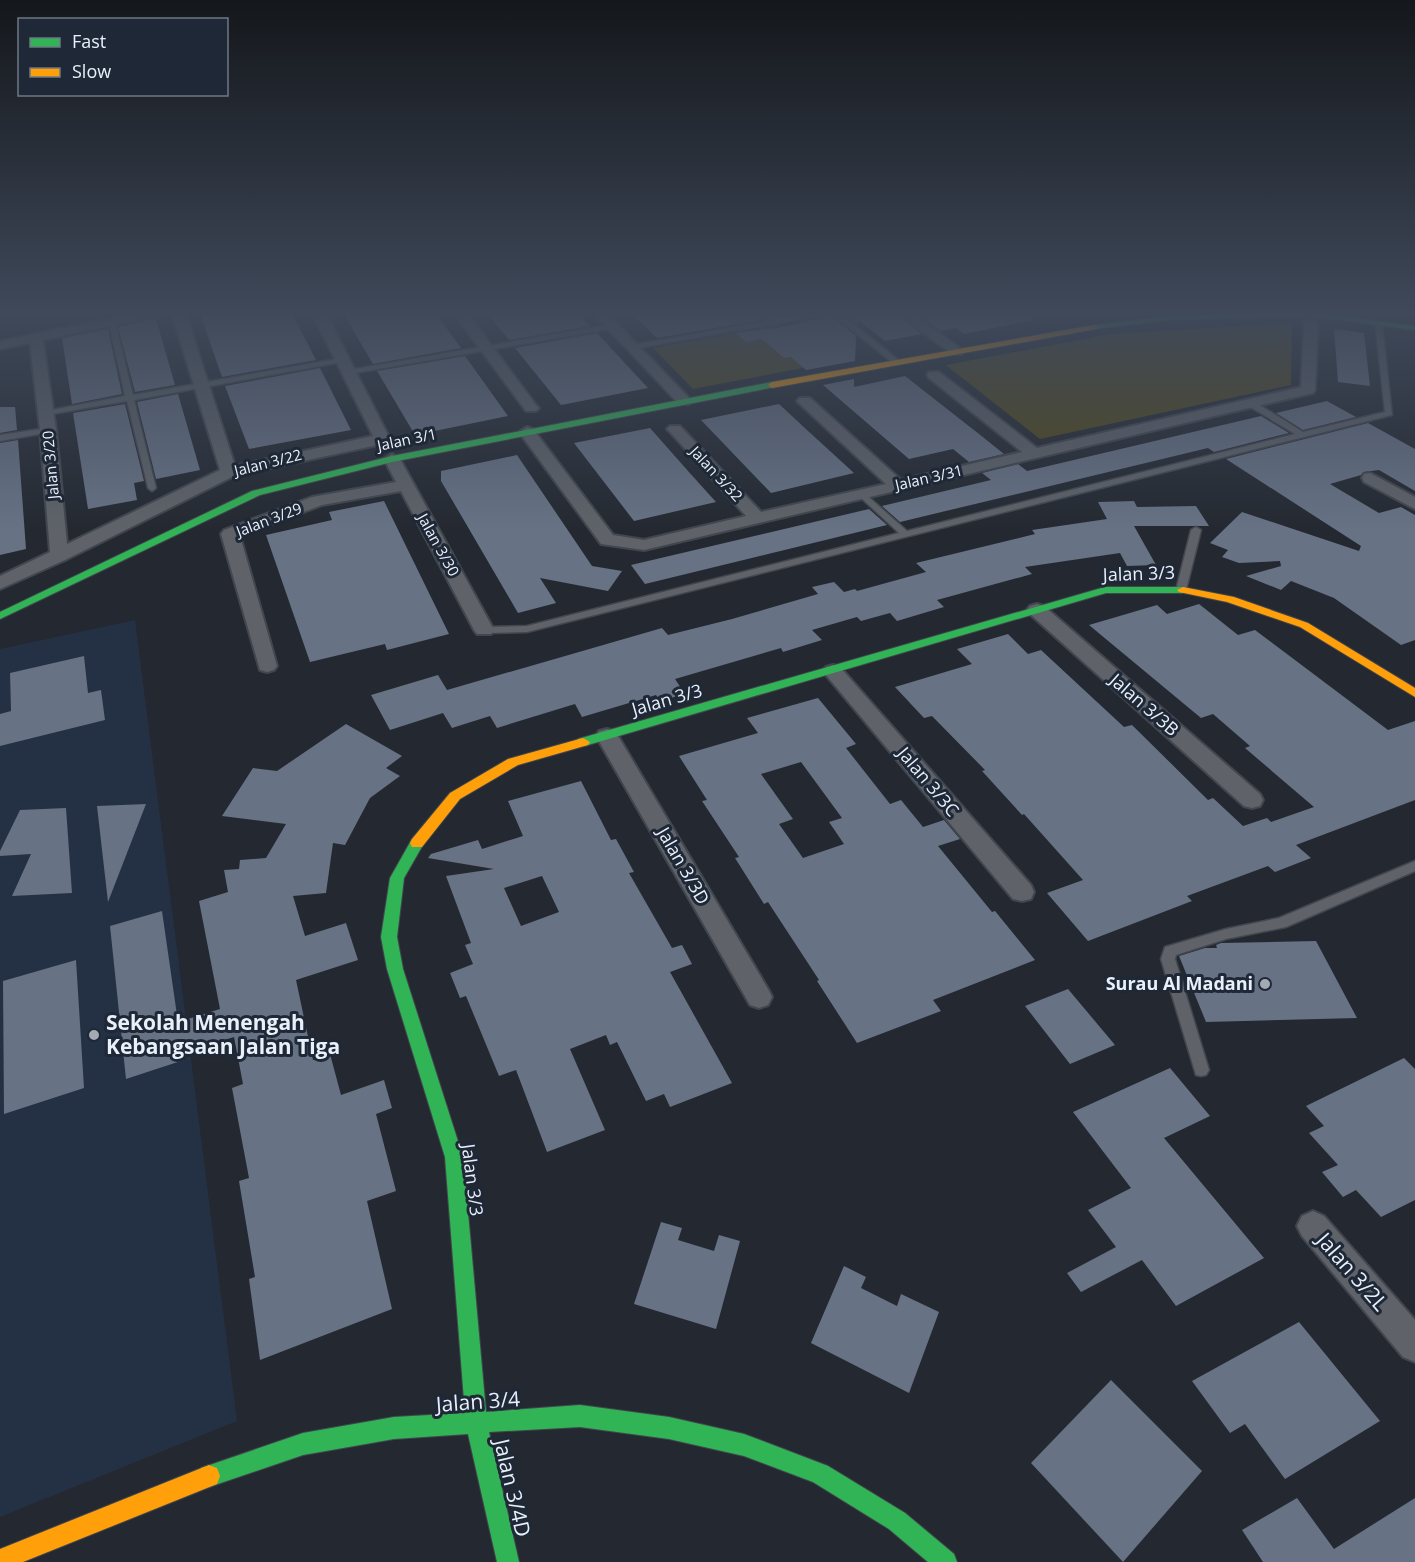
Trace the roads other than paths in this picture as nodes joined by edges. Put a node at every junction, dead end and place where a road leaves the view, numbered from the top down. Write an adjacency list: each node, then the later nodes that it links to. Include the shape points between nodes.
1 (42, 384): 17 (street, Jalan 3/20)
2 (126, 384): 12 (lane)
3 (209, 384): 11 (lane)
4 (355, 384): 25 (street, Jalan 3/22, via 382,439)
5 (513, 384): 16 (street)
6 (668, 384): 13 (street)
7 (777, 384): 13 (street, Jalan 3/1)
8 (945, 384): 23 (street)
9 (1308, 384): 15 (street, Jalan 3/31, via 1308,390)
10 (1385, 384): 21 (lane, via 1389,413)
11 (200, 385): 12 (lane); 25 (street)
12 (130, 398): 17 (lane); 29 (lane)
13 (684, 401): 20 (street, Jalan 3/1)
14 (805, 401): 28 (street)
15 (1250, 403): 21 (lane); 23 (street, Jalan 3/31)
16 (531, 408)
17 (46, 412): 19 (street, Jalan 3/20)
18 (675, 429): 32 (street, Jalan 3/32)
19 (48, 430): 22 (lane); 35 (street, Jalan 3/20)
20 (527, 432): 24 (street, Jalan 3/1); 32 (street, Jalan 3/31, via 607,540 644,545)
21 (1301, 434): 34 (lane)
22 (0, 438)
23 (1034, 454): 28 (street, Jalan 3/31)
24 (392, 459): 27 (street, Jalan 3/30); 39 (street, Jalan 3/1, via 256,494)
25 (229, 472): 35 (street, Jalan 3/22)
26 (1370, 478): 31 (street)
27 (405, 485): 40 (street, Jalan 3/30); 41 (street, Jalan 3/29, via 318,501 230,534)
28 (897, 485): 30 (street, Jalan 3/31)
29 (152, 488)
30 (862, 494): 32 (street, Jalan 3/31); 34 (lane)
31 (1415, 504)
32 (758, 519)
33 (1196, 530): 37 (lane)
34 (904, 533): 40 (lane, via 527,629)
35 (59, 556): 36 (street, Jalan 3/22)
36 (0, 583)
37 (1181, 590): 38 (street, Jalan 3/3, via 1105,590); 43 (street, Jalan 3/3, via 1230,599 1304,625)
38 (1036, 610): 42 (street, Jalan 3/3); 45 (street, Jalan 3/3B)
39 (0, 616)
40 (484, 630)
41 (267, 666)
42 (834, 671): 44 (street, Jalan 3/3); 47 (street, Jalan 3/3C)
43 (1412, 687)
44 (607, 736): 48 (street, Jalan 3/3D); 52 (street, Jalan 3/3, via 513,762 455,796 422,834 397,878 389,938 395,969 454,1157)
45 (1252, 800)
46 (1415, 866): 49 (lane, via 1281,923 1170,951 1167,958)
47 (1022, 892)
48 (759, 997)
49 (1201, 1070)
50 (1313, 1226): 51 (street, Jalan 3/2L)
51 (1415, 1345)
52 (476, 1423): 53 (street, Jalan 3/4, via 394,1428 303,1444 178,1487); 55 (street, Jalan 3/4D); 56 (street, Jalan 3/4, via 580,1416 669,1428 744,1445 820,1474 897,1521)
53 (35, 1554): 54 (street, Jalan 3/4)
54 (0, 1560)
55 (508, 1562)
56 (946, 1562)

